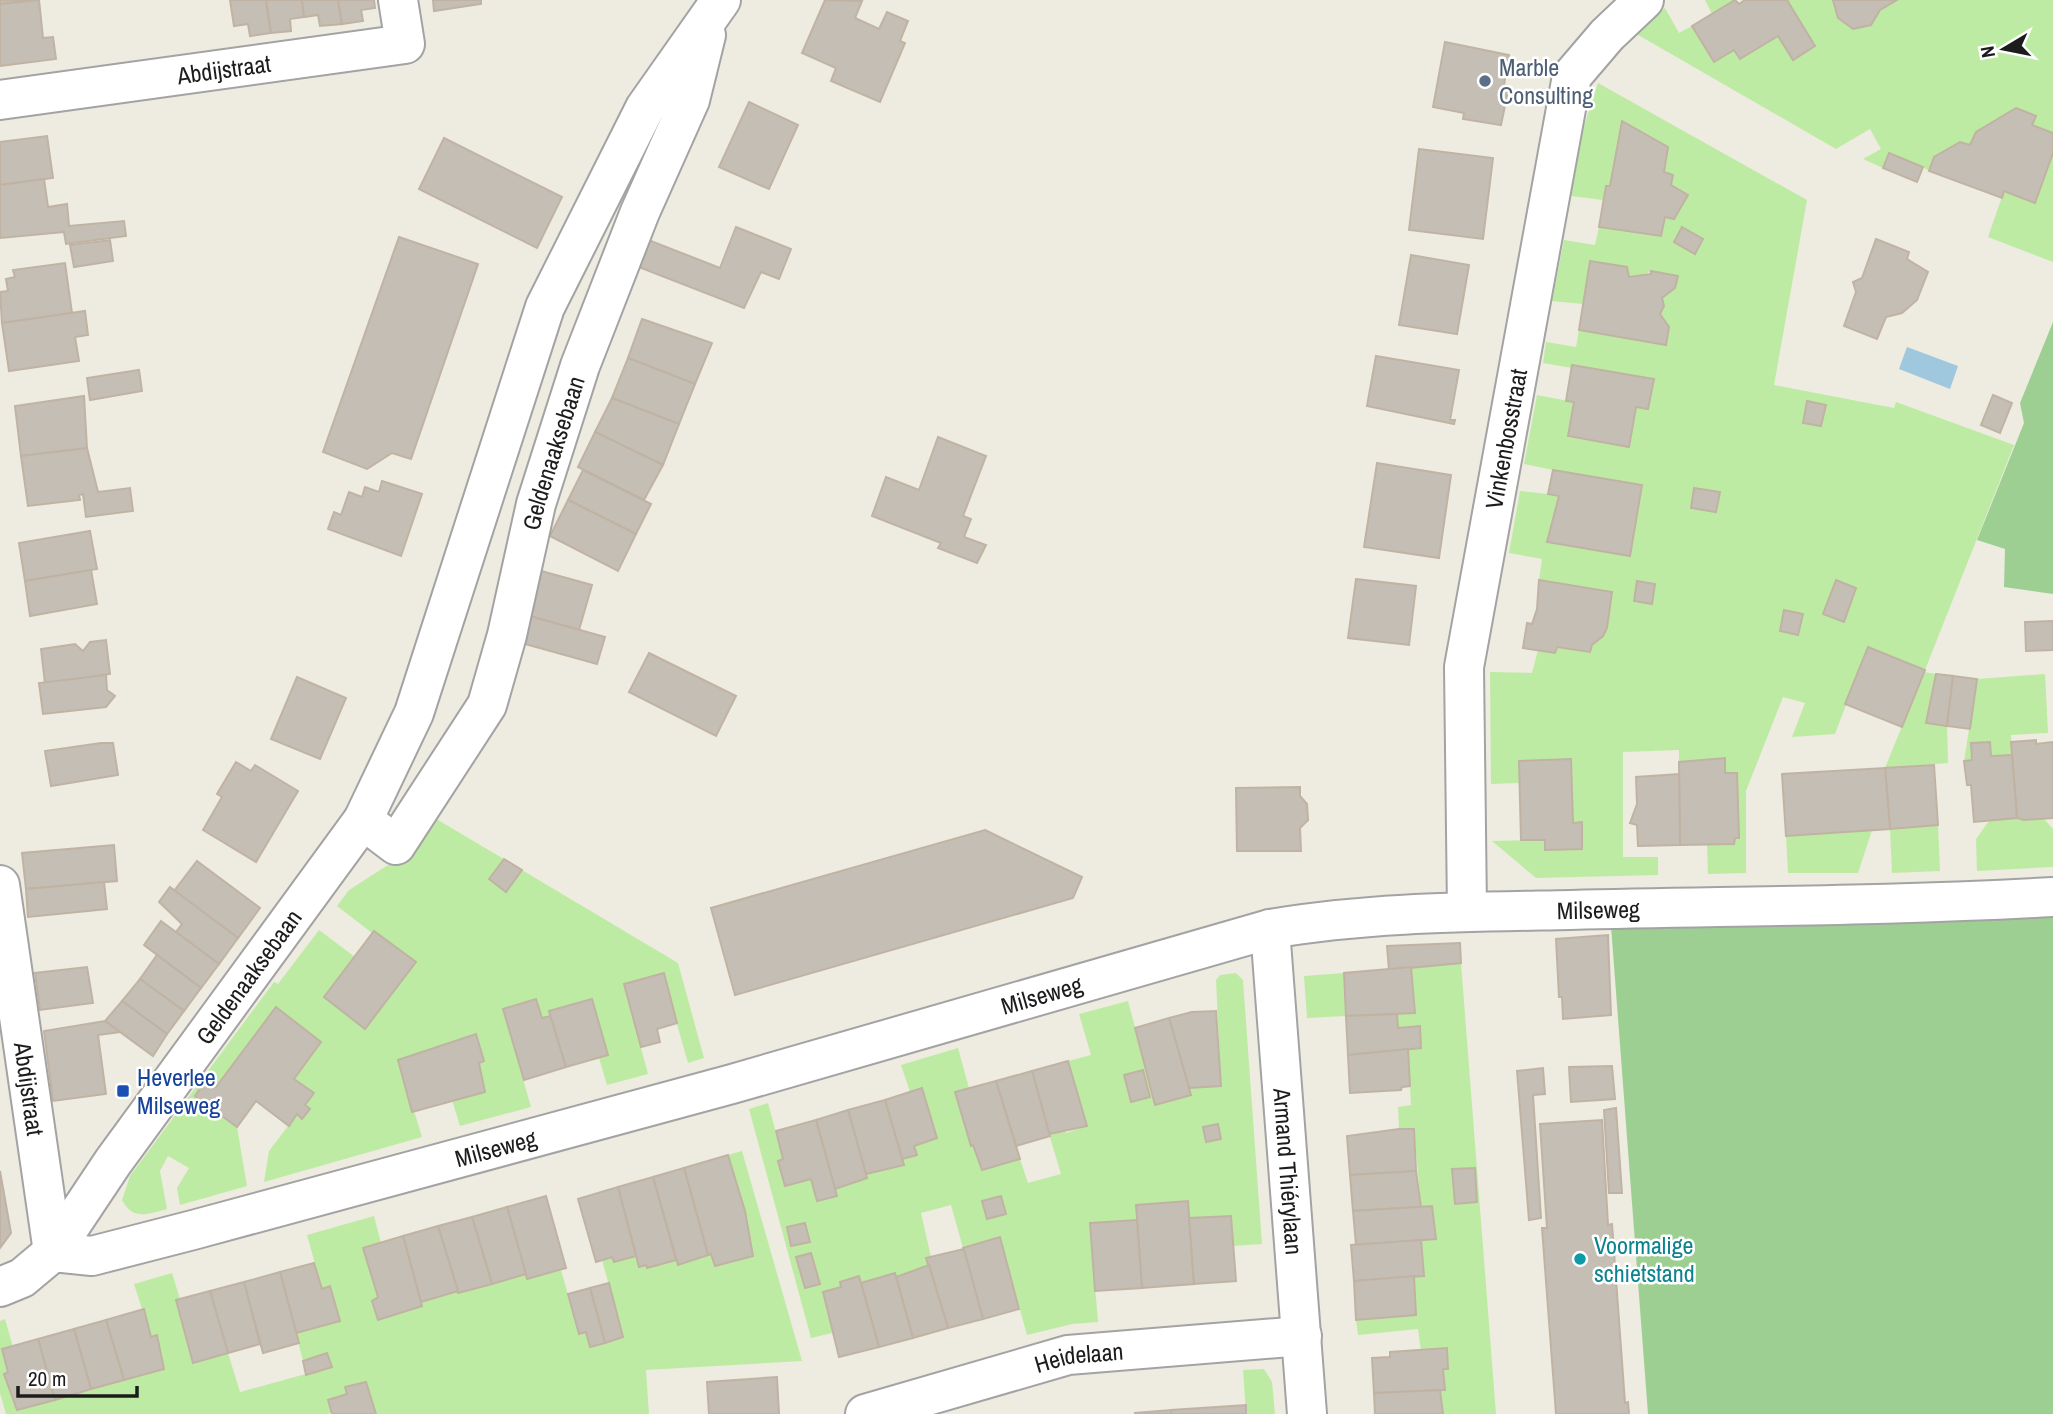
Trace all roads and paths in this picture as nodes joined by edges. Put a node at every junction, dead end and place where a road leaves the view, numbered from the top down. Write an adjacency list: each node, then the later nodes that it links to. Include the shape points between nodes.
1 (398, 0): 4 (street, Abdijstraat, via 405,44)
2 (1644, 0): 8 (street, Vinkenbosstraat, via 1606,35 1572,76 1464,667)
3 (716, 7): 5 (street, Geldenaaksebaan, via 645,108 545,307 414,713); 5 (street, Geldenaaksebaan, via 690,100 580,366 536,504 486,705 396,845)
4 (0, 100)
5 (363, 820): 10 (street, Geldenaaksebaan, via 113,1162)
6 (0, 885): 10 (street, Abdijstraat)
7 (2053, 897): 8 (street, Milseweg, via 1935,904)
8 (1467, 911): 9 (street, Milseweg)
9 (1270, 929): 10 (street, Milseweg, via 732,1084 193,1230 92,1256); 12 (street, Armand Thiérylaan)
10 (54, 1252): 11 (street, Geldenaaksebaan, via 22,1278)
11 (0, 1287)
12 (1302, 1336): 13 (street, Heidelaan, via 1068,1355); 14 (street, Armand Thiérylaan)
13 (865, 1414)
14 (1307, 1414)

